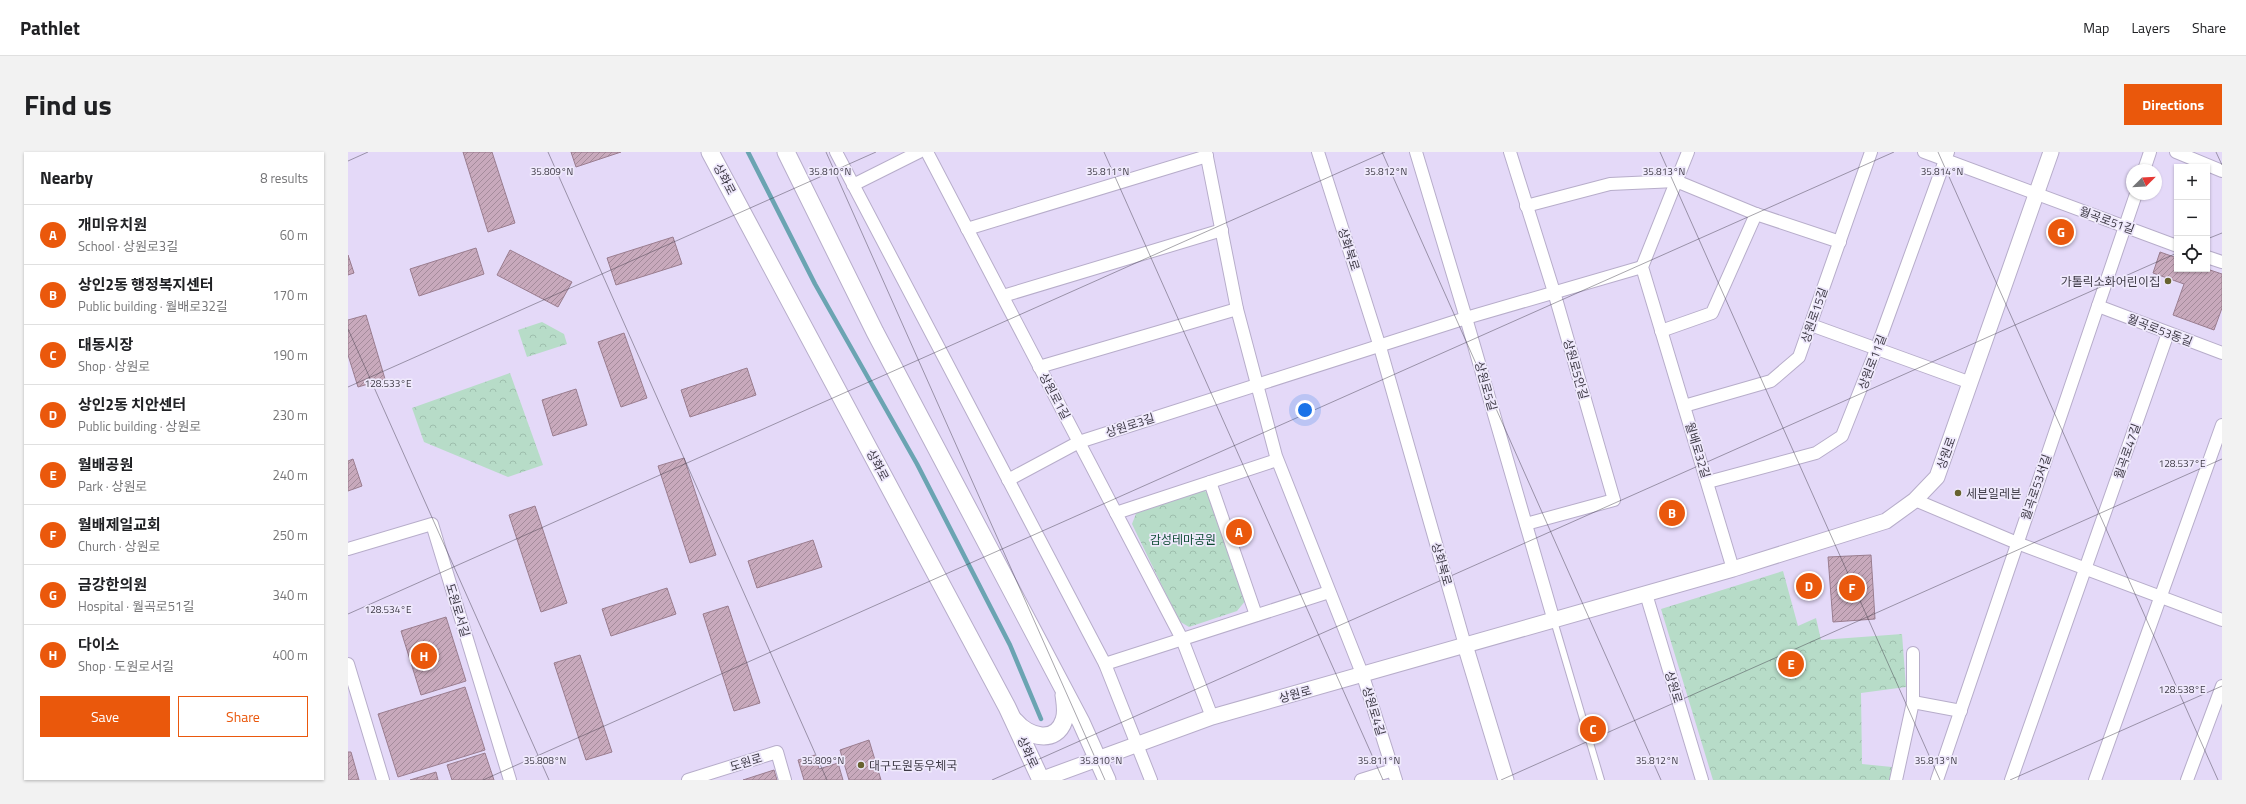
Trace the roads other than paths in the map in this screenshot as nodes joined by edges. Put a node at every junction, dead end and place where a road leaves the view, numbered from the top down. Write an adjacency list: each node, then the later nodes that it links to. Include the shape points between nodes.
1 (710, 152): 78 (main road, 상화로)
2 (786, 152): 74 (main road, via 875,332)
3 (836, 152): 20 (street)
4 (919, 152): 20 (street)
5 (927, 152): 26 (street, 상원로1길)
6 (1318, 152): 41 (street, 상화북로)
7 (1416, 152): 37 (street, 상원로5길)
8 (1510, 152): 23 (street, 상원로5안길)
9 (1688, 152): 19 (street)
10 (1871, 152): 28 (street, 상원로15길)
11 (1924, 152): 16 (street, 월곡로51길)
12 (2051, 152): 21 (street, 상원로)
13 (2150, 152): 17 (street)
14 (2176, 152): 18 (street)
15 (1206, 154): 26 (street); 27 (street)
16 (1947, 156): 21 (street, 월곡로51길); 42 (street, 상원로11길)
17 (2146, 164)
18 (2222, 171)
19 (1676, 181): 23 (street, via 1610,184); 24 (street); 32 (street)
20 (853, 185): 51 (street)
21 (2037, 194): 25 (street, 월곡로51길); 45 (street, 상원로)
22 (2134, 200): 25 (street, 월곡로53서길)
23 (1526, 206): 33 (street, 상원로5안길)
24 (1756, 214): 28 (street); 39 (street, via 1712,313)
25 (2125, 227): 29 (street, 월곡로51길); 35 (street, 월곡로53서길)
26 (968, 229): 34 (street, 상원로1길)
27 (1222, 230): 34 (street); 36 (street)
28 (1840, 242): 38 (street, 상원로15길)
29 (2174, 245)
30 (2210, 258): 31 (street)
31 (2222, 262)
32 (1642, 267): 33 (street); 39 (street, 월배로32길)
33 (1554, 292): 37 (street); 56 (street, 상원로5안길, via 1614,500)
34 (1003, 296): 44 (street, 상원로1길)
35 (2098, 306): 40 (street, 월곡로53동길); 57 (street, 월곡로53서길)
36 (1237, 309): 44 (street); 46 (street)
37 (1466, 318): 41 (street); 56 (street, 상원로5길)
38 (1811, 325): 42 (street); 47 (street, 상원로15길, via 1799,358 1771,381)
39 (1661, 331): 47 (street, 월배로32길)
40 (2168, 333): 43 (street, 월곡로53동길); 59 (street, 월곡로47길)
41 (1380, 347): 46 (street); 68 (street, 상화북로)
42 (1876, 350): 45 (street); 53 (street, 상원로11길, via 1842,436 1816,453)
43 (2222, 352)
44 (1039, 367): 49 (street, 상원로1길)
45 (1971, 383): 54 (street, 상원로, via 1937,477)
46 (1257, 384): 49 (street, 상원로3길); 50 (street)
47 (1684, 406): 53 (street, 월배로32길)
48 (2222, 425): 63 (street)
49 (1079, 442): 51 (street, 상원로3길); 55 (street, 상원로1길)
50 (1277, 460): 52 (street); 61 (street)
51 (1008, 480): 71 (street)
52 (1210, 482): 55 (street); 64 (street)
53 (1708, 482): 60 (street, 월배로32길)
54 (1915, 500): 57 (street); 60 (street, 상원로, via 1886,521)
55 (1116, 513): 67 (street, 상원로1길)
56 (1526, 524): 66 (street, 상원로5길)
57 (2017, 543): 59 (street); 76 (street, 월곡로53서길)
58 (348, 549): 83 (street, 도원로서길, via 432,524)
59 (2086, 568): 63 (street); 95 (street, 월곡로47길)
60 (1733, 570): 62 (street, 상원로)
61 (1329, 592): 64 (street); 72 (street)
62 (1646, 594): 66 (street, 상원로); 92 (street, 상원로)
63 (2161, 597): 65 (street); 96 (street)
64 (1256, 615): 67 (street)
65 (2222, 620)
66 (1554, 621): 68 (street, 상원로); 91 (lane)
67 (1182, 639): 71 (street); 77 (street, 상원로1길)
68 (1466, 644): 72 (street, 상원로); 90 (street, 상화북로)
69 (1914, 653): 75 (street)
70 (348, 664): 82 (street)
71 (1105, 664): 79 (street)
72 (1363, 676): 77 (street, 상원로); 81 (street, 상원로4길)
73 (2222, 686): 97 (street)
74 (1063, 688): 78 (main road, via 1064,720 1058,731 1052,735 1033,735); 80 (main road)
75 (1913, 702): 76 (street); 93 (street)
76 (1960, 711): 94 (street, 월곡로53서길)
77 (1212, 717): 79 (street, 상원로)
78 (1012, 718): 86 (main road, 상화로)
79 (1138, 744): 80 (street, 상원로); 88 (street)
80 (1097, 758): 86 (street, 상원로); 87 (main road)
81 (1394, 775): 89 (street, 상원로4길)
82 (383, 780)
83 (510, 780)
84 (688, 780): 85 (street, 도원로, via 777,752)
85 (785, 780)
86 (1041, 780)
87 (1107, 780)
88 (1151, 780)
89 (1360, 780)
90 (1506, 780)
91 (1601, 780)
92 (1702, 780)
93 (1896, 780)
94 (1937, 780)
95 (2011, 780)
96 (2095, 780)
97 (2187, 780)

